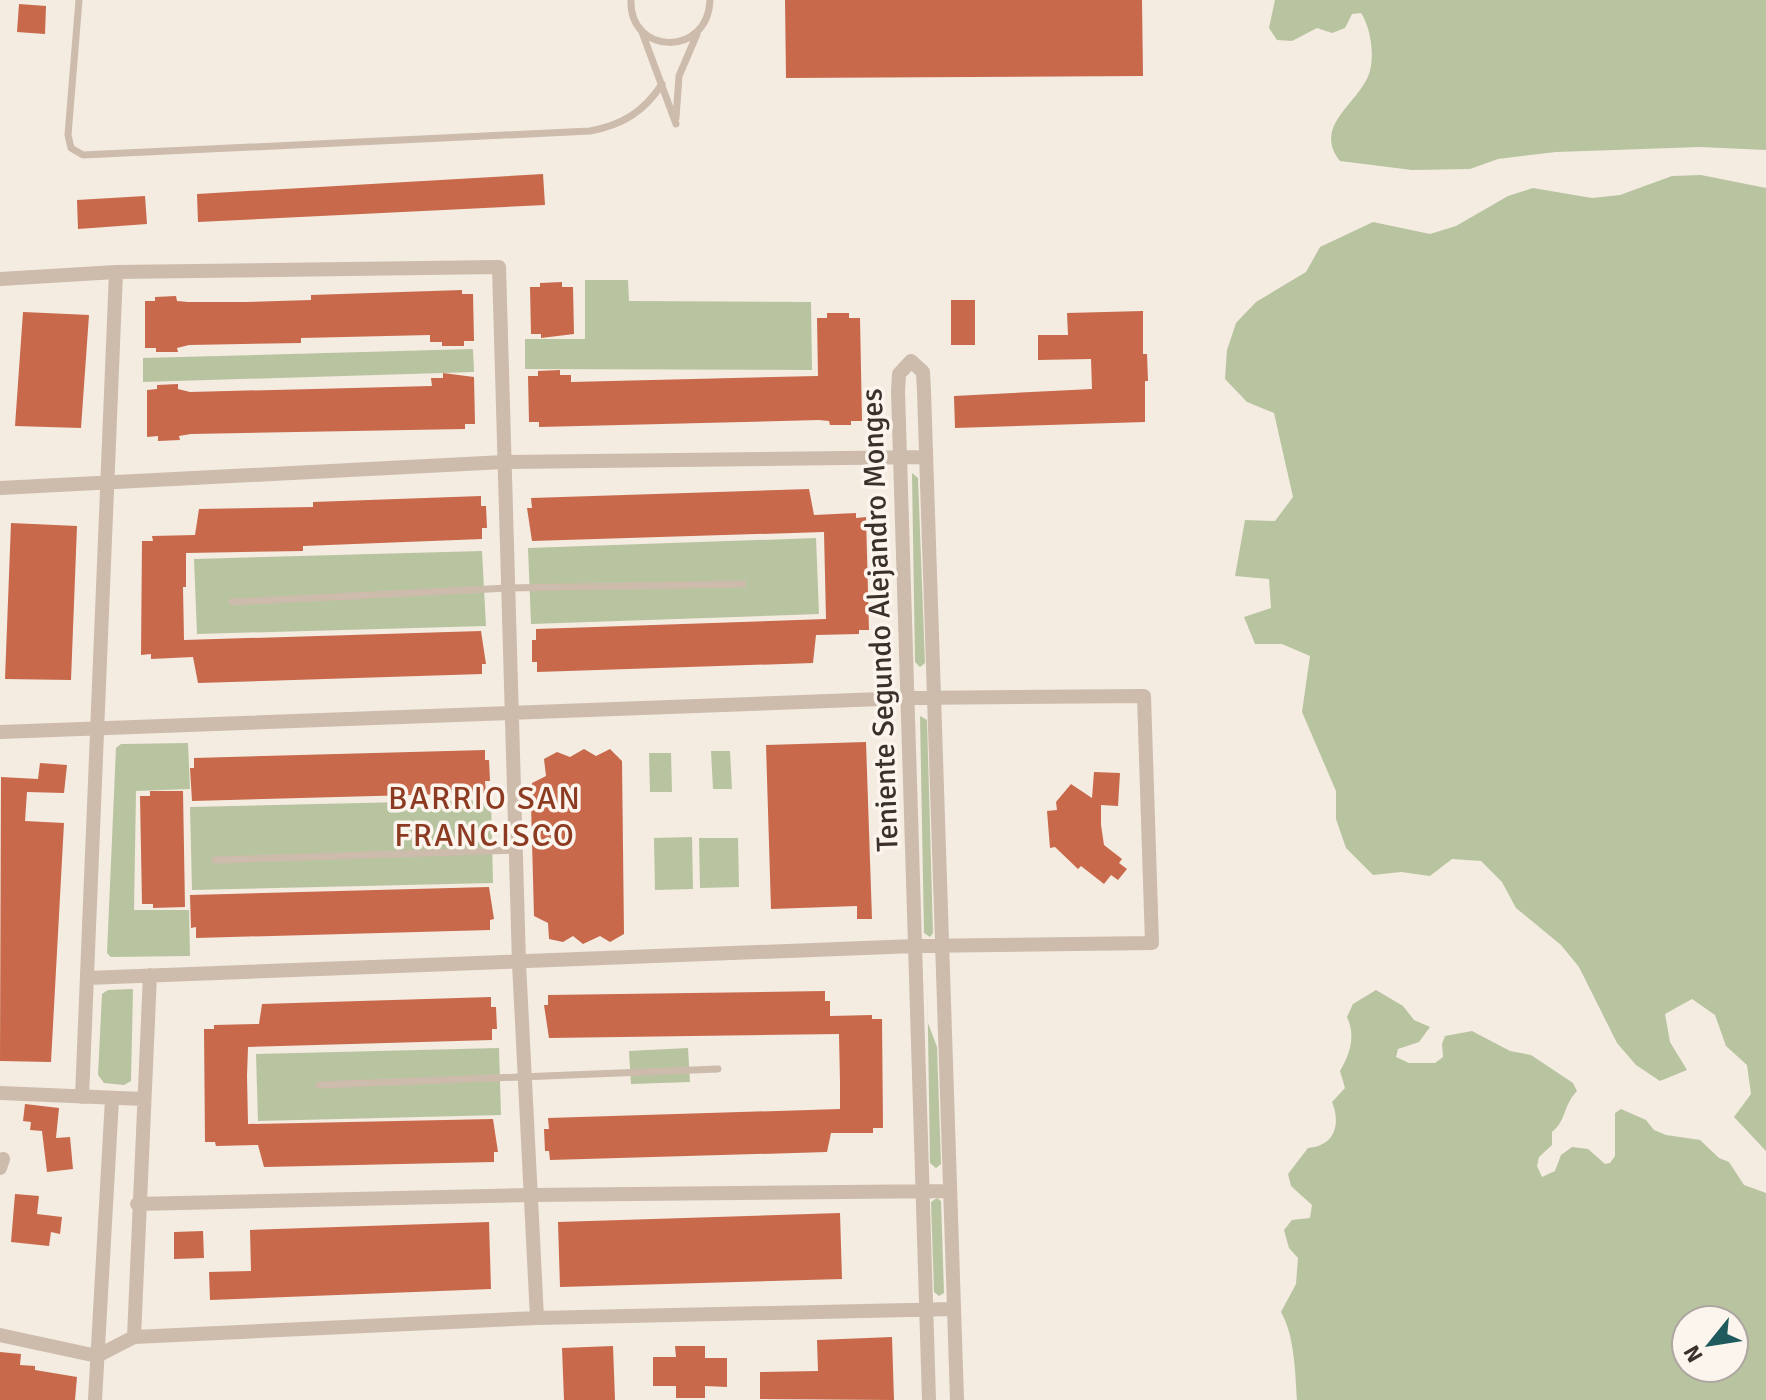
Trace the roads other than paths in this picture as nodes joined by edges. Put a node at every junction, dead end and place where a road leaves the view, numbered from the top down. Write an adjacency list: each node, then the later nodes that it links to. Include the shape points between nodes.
1 (79, 0): 6 (lane, via 68,135 71,148 83,155 590,131 630,118 650,103)
2 (631, 0): 4 (lane)
3 (710, 0): 5 (lane)
4 (641, 30): 5 (lane, via 668,43); 6 (lane)
5 (698, 32): 6 (lane, via 679,76 676,124)
6 (662, 84)
7 (116, 272): 8 (street); 11 (street, via 499,267); 12 (street)
8 (0, 279)
9 (926, 457): 10 (street); 10 (street, Teniente Segundo Alejandro Monges, via 923,372 911,361 899,374); 18 (street, Teniente Segundo Alejandro Monges)
10 (901, 458): 11 (street); 17 (street, Teniente Segundo Alejandro Monges)
11 (504, 462): 12 (street); 15 (street)
12 (109, 479): 13 (street); 20 (street)
13 (0, 488)
14 (743, 584): 15 (lane)
15 (508, 588): 16 (lane); 19 (street)
16 (232, 602)
17 (908, 698): 18 (street); 19 (street); 24 (street, Teniente Segundo Alejandro Monges)
18 (934, 698): 25 (street, Teniente Segundo Alejandro Monges); 25 (street, via 1144,696 1152,943)
19 (511, 712): 20 (street); 22 (street)
20 (96, 729): 21 (street); 28 (street)
21 (0, 732)
22 (515, 850): 23 (lane); 26 (street)
23 (215, 860)
24 (915, 946): 25 (street); 26 (street); 37 (street, Teniente Segundo Alejandro Monges)
25 (942, 946): 36 (street, Teniente Segundo Alejandro Monges)
26 (519, 963): 27 (street); 30 (street)
27 (150, 975): 28 (street); 35 (street)
28 (87, 978): 33 (street)
29 (718, 1069): 30 (lane)
30 (524, 1078): 31 (lane); 38 (street)
31 (319, 1085)
32 (0, 1093): 33 (street)
33 (82, 1097): 34 (street)
34 (112, 1099): 35 (street); 45 (street)
35 (143, 1099): 39 (street)
36 (950, 1191): 37 (street); 40 (street, Teniente Segundo Alejandro Monges)
37 (923, 1192): 38 (street); 41 (street, Teniente Segundo Alejandro Monges)
38 (530, 1195): 39 (street); 42 (street)
39 (137, 1204): 44 (street)
40 (954, 1309): 41 (street); 48 (street, Teniente Segundo Alejandro Monges)
41 (926, 1313): 42 (street); 47 (street, Teniente Segundo Alejandro Monges)
42 (537, 1318): 44 (street)
43 (0, 1335): 45 (street)
44 (134, 1337): 45 (street)
45 (97, 1356): 46 (street)
46 (95, 1400)
47 (929, 1400)
48 (957, 1400)

